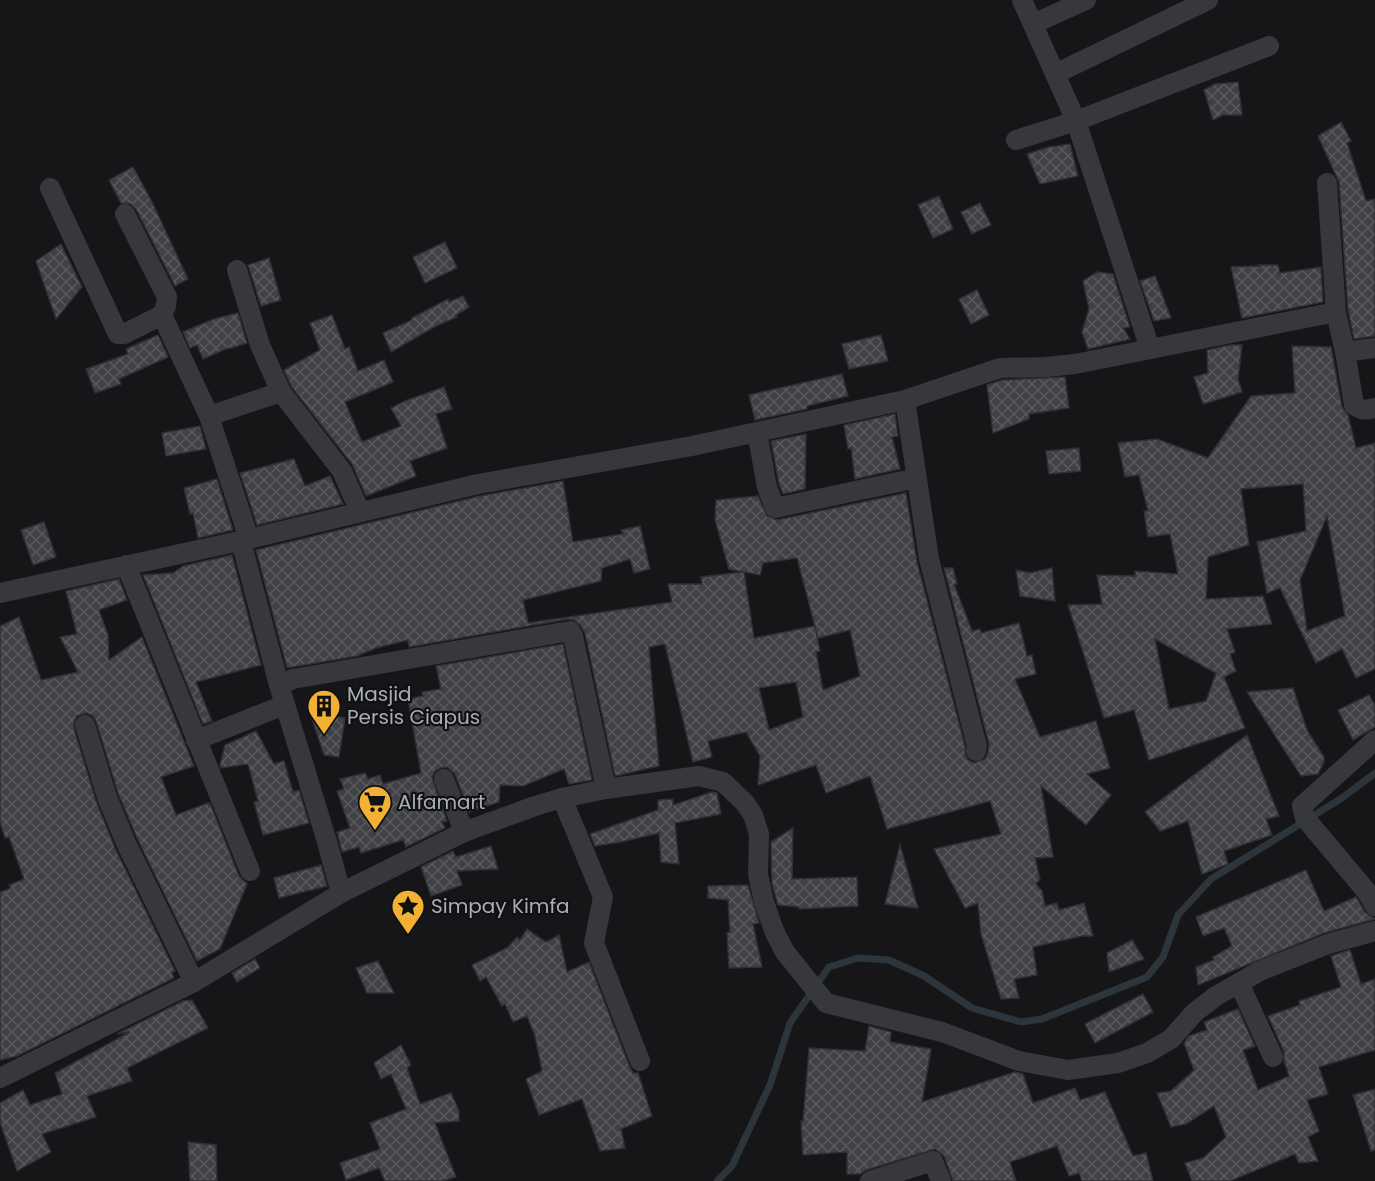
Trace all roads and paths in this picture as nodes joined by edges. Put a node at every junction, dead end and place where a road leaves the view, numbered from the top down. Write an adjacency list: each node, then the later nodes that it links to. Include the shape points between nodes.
1 (1022, 0): 4 (street)
2 (1086, 0): 4 (street)
3 (1208, 0): 6 (street)
4 (1033, 24): 6 (street)
5 (1269, 46): 7 (street)
6 (1055, 74): 7 (street)
7 (1076, 121): 8 (street); 16 (street)
8 (1016, 140)
9 (1327, 183): 13 (street)
10 (50, 188): 14 (street, via 118,334)
11 (125, 214): 14 (street, via 167,297)
12 (237, 270): 18 (street, via 260,345)
13 (1336, 312): 16 (street); 17 (street)
14 (162, 315): 21 (street)
15 (1375, 348): 17 (street)
16 (1150, 349): 19 (street, via 1075,364 1000,368)
17 (1345, 352): 20 (street, via 1354,405 1363,410)
18 (281, 392): 21 (street); 24 (street, via 342,471)
19 (905, 400): 22 (street); 23 (street)
20 (1375, 408)
21 (209, 416): 25 (street)
22 (757, 432): 23 (street, via 775,508); 24 (street, via 478,484)
23 (917, 478): 33 (street, via 929,559)
24 (360, 512): 25 (street)
25 (245, 540): 26 (street); 28 (street)
26 (126, 565): 27 (street); 31 (street)
27 (0, 593)
28 (279, 685): 29 (street); 35 (street, via 338,670 570,631)
29 (284, 705): 31 (street); 39 (street)
30 (85, 725): 42 (street, via 106,797)
31 (196, 740): 38 (street)
32 (1375, 740): 40 (street, via 1302,806 1311,824)
33 (976, 752)
34 (444, 779): 37 (street)
35 (606, 789): 36 (street); 43 (street, via 699,776 723,782 745,803 759,834 758,874 775,933 785,952 826,1003 942,1032 1019,1061 1068,1070 1118,1063 1147,1053 1170,1039 1216,996)
36 (562, 798): 37 (street); 45 (street, via 601,892 595,947)
37 (464, 832): 39 (street)
38 (250, 871)
39 (341, 893): 42 (street)
40 (1375, 906)
41 (1375, 931): 43 (street, via 1328,944)
42 (194, 982): 46 (street)
43 (1239, 983): 44 (street)
44 (1273, 1057)
45 (640, 1061)
46 (0, 1078)
47 (870, 1181): 48 (street, via 933,1161)
48 (941, 1181)

